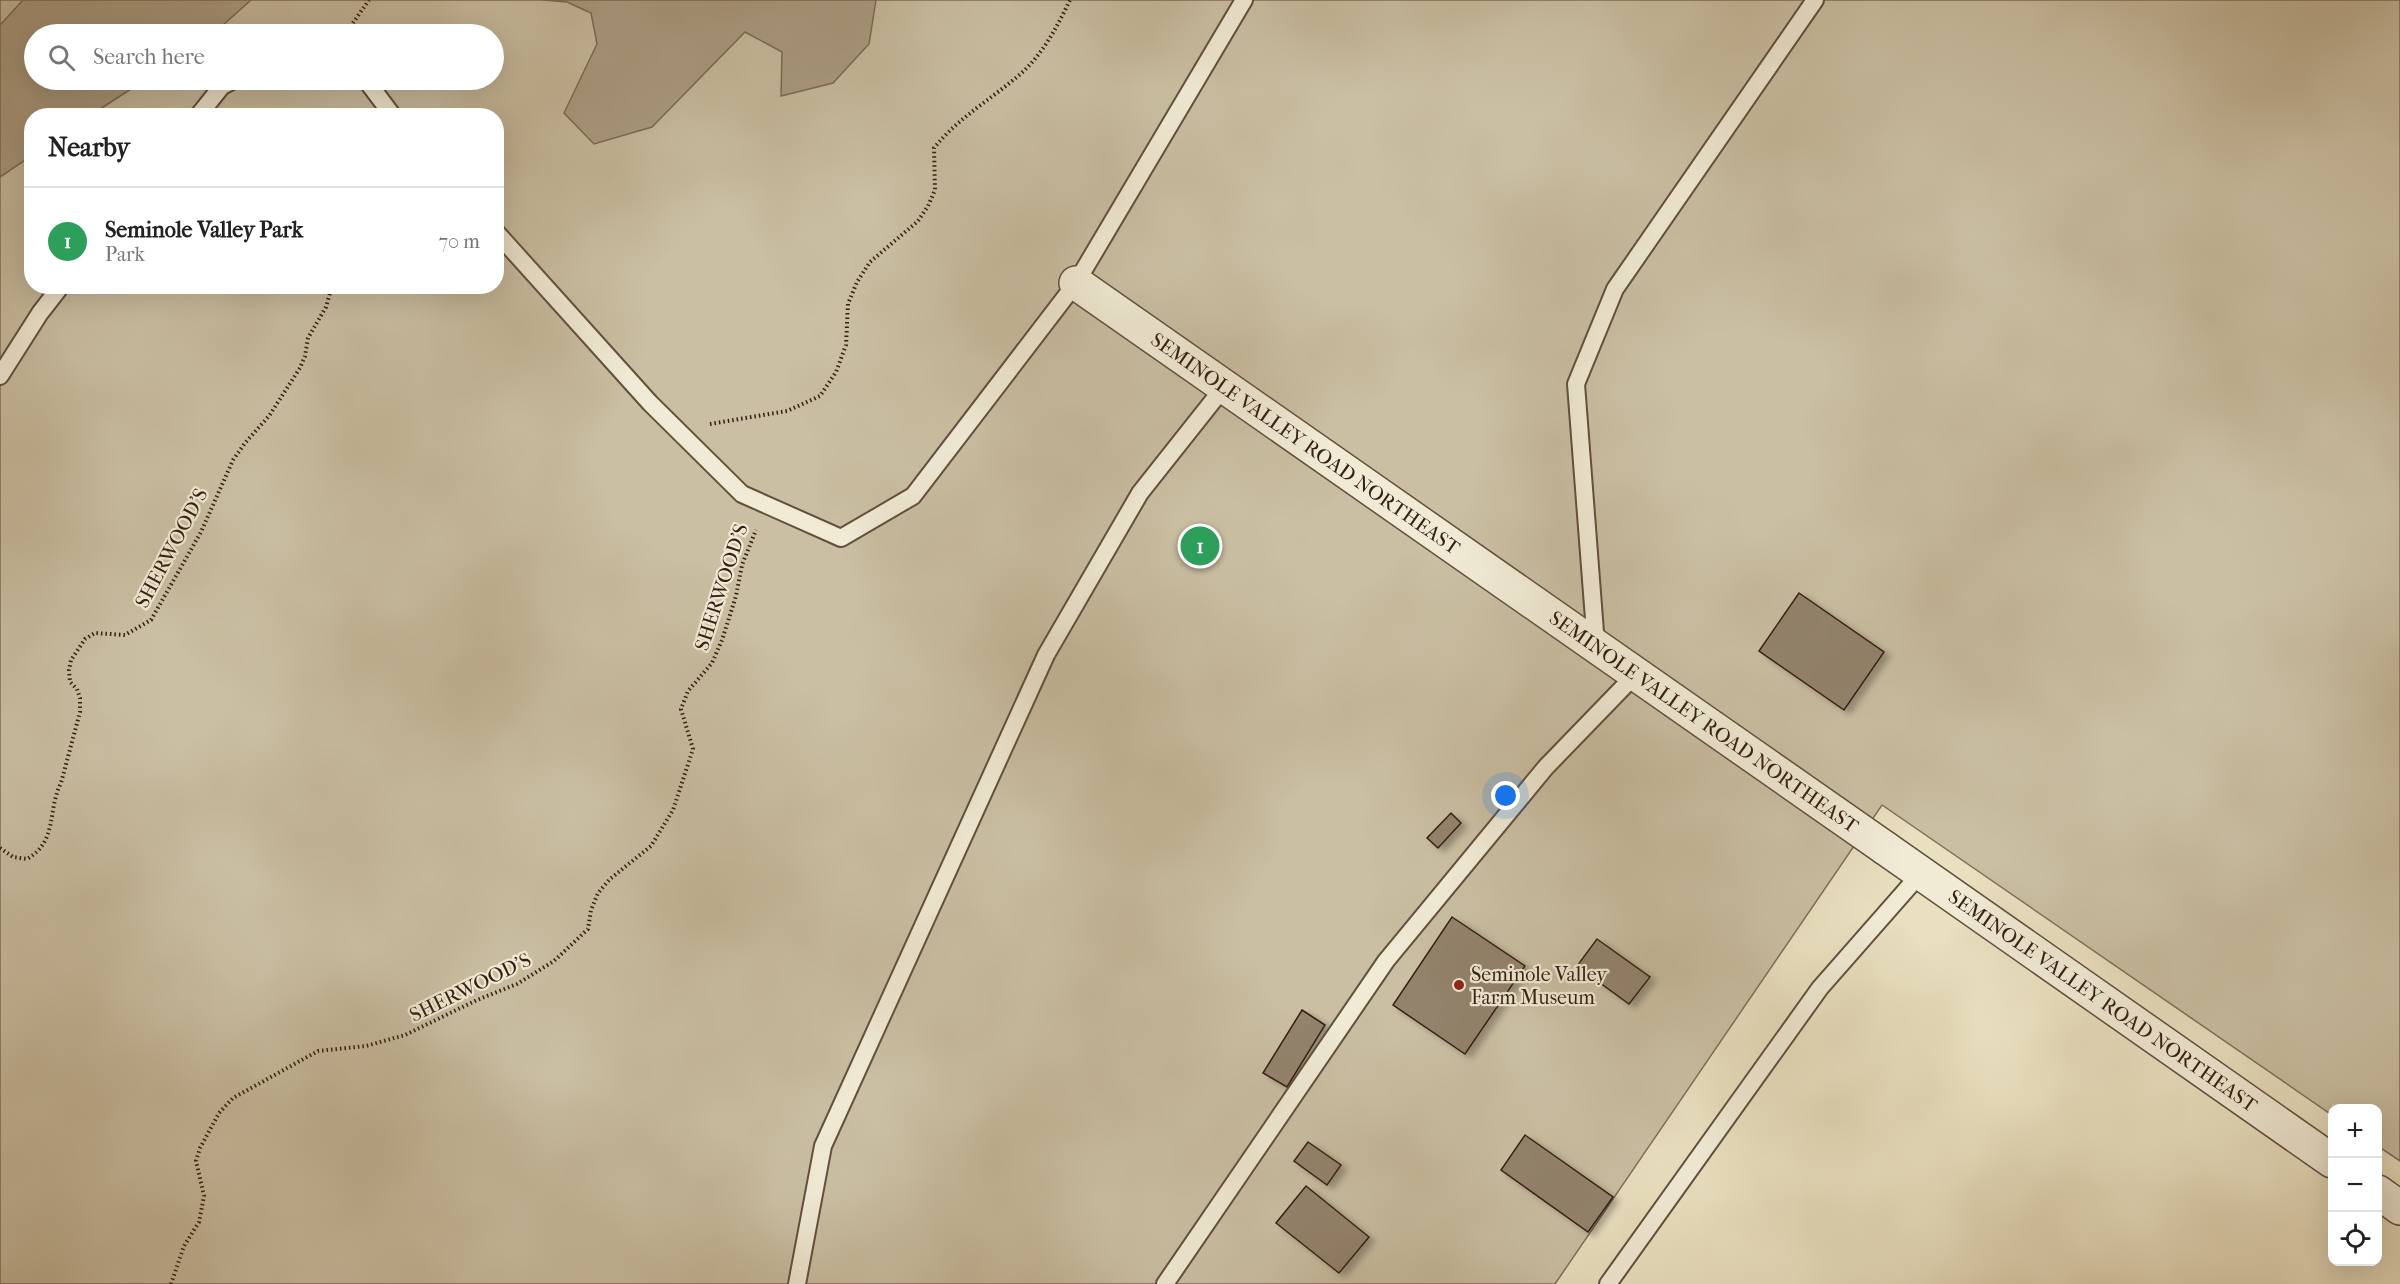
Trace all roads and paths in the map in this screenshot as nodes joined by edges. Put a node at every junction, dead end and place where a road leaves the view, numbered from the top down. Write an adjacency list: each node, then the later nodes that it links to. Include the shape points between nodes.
1 (369, 0): 5 (path)
2 (1070, 0): 16 (path, via 1057,28 1019,75 957,123 934,148 935,190 928,206 918,221 870,262 857,282 848,304 846,345 836,372 819,396 787,411)
3 (1244, 0): 11 (lane)
4 (1815, 0): 18 (lane, via 1615,289 1576,384)
5 (352, 24)
6 (219, 90): 8 (lane)
7 (374, 90): 9 (lane)
8 (204, 108)
9 (387, 108)
10 (504, 241): 16 (lane)
11 (1076, 283): 15 (street, SEMINOLE VALLEY ROAD NORTHEAST); 17 (lane, via 913,496 841,538)
12 (55, 294): 14 (lane)
13 (330, 294): 20 (path, SHERWOOD'S, via 308,338 300,368 269,416 233,460 201,532 152,620 124,634 94,633 71,660 70,682 77,689 80,712 56,791 46,842 27,860)
14 (0, 376)
15 (1224, 387): 18 (street, SEMINOLE VALLEY ROAD NORTHEAST); 26 (lane, via 1140,493 1046,655 823,1146)
16 (676, 429): 17 (lane, via 742,494)
17 (767, 505): 25 (path, SHERWOOD'S, via 742,565 736,596 712,663 688,691 681,709 693,749 673,810 651,846 617,872 598,893 588,929 554,961 517,984 405,1035 366,1046 318,1051 233,1098 219,1113 200,1148 196,1161 204,1196 199,1222 184,1246)
18 (1596, 646): 19 (street, SEMINOLE VALLEY ROAD NORTHEAST)
19 (1636, 674): 21 (street, SEMINOLE VALLEY ROAD NORTHEAST); 27 (lane, via 1546,767 1386,961)
20 (0, 848)
21 (1921, 873): 22 (street, SEMINOLE VALLEY ROAD NORTHEAST); 28 (lane, via 1820,988)
22 (2328, 1158)
23 (2382, 1195): 24 (street)
24 (2400, 1208)
25 (171, 1284)
26 (797, 1284)
27 (1164, 1284)
28 (1608, 1284)

